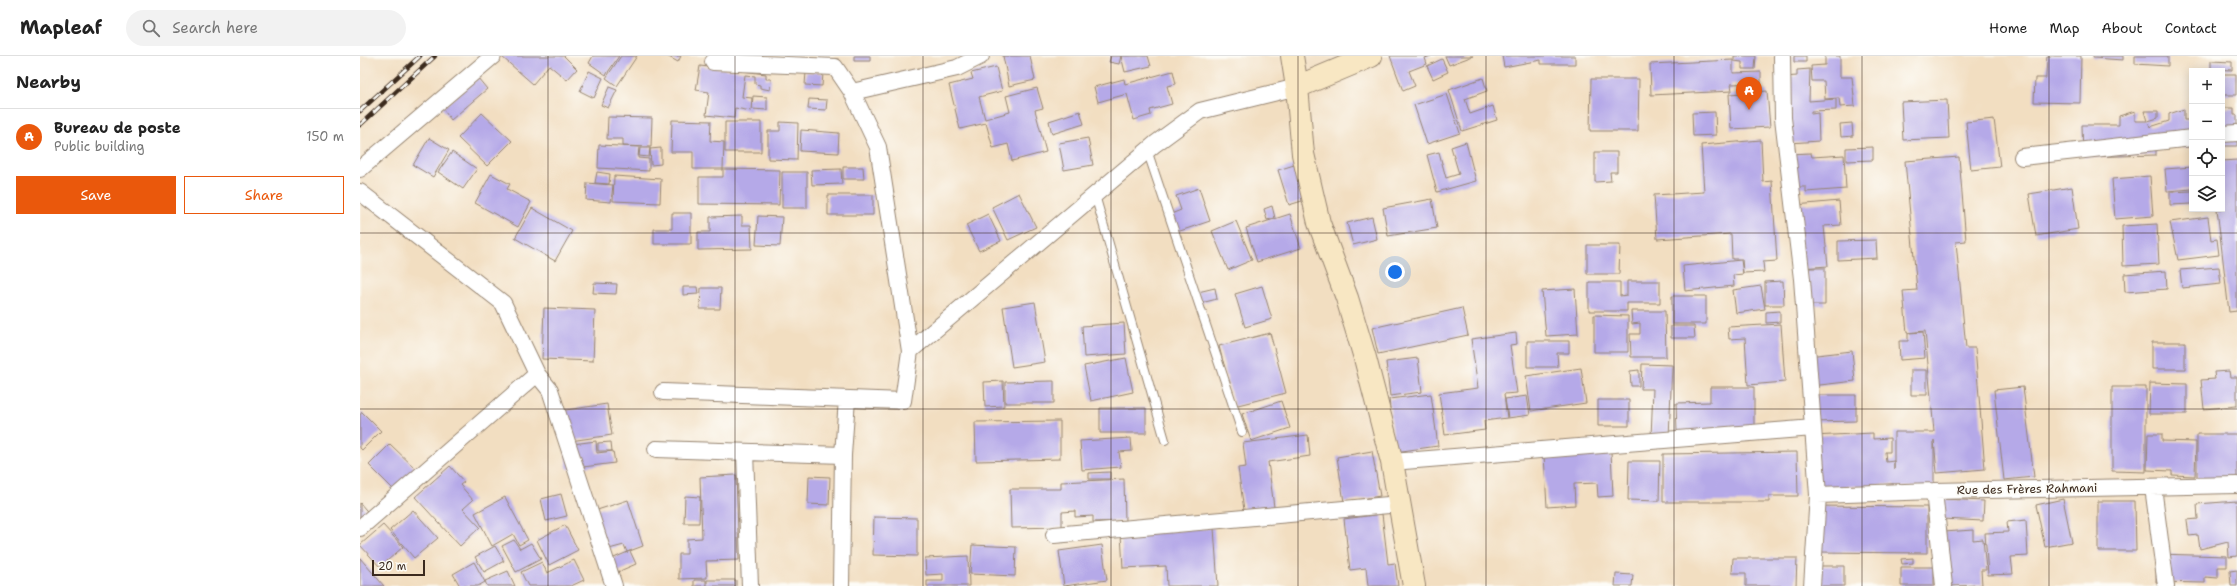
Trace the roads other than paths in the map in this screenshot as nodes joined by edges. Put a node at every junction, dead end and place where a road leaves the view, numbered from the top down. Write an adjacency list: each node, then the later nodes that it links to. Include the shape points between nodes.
1 (493, 56): 14 (street)
2 (981, 56): 8 (street, via 957,68)
3 (1292, 56): 7 (street)
4 (1371, 56): 7 (street)
5 (1782, 56): 21 (street, via 1783,118 1802,279)
6 (713, 62): 8 (street, via 835,66)
7 (1297, 87): 12 (street, via 1200,111); 27 (street, via 1303,154 1319,223 1347,298)
8 (852, 92): 17 (street, via 878,147)
9 (2237, 132): 10 (street)
10 (2225, 134)
11 (2189, 138): 13 (street)
12 (1147, 150): 16 (street); 22 (lane)
13 (2022, 157)
14 (360, 169)
15 (360, 192): 18 (street, via 503,302)
16 (1095, 195): 17 (street); 23 (lane)
17 (910, 351): 20 (street, via 903,401)
18 (537, 374): 33 (street); 35 (street, via 550,390)
19 (663, 392): 20 (street)
20 (847, 398): 26 (street)
21 (1813, 428): 27 (street); 31 (street)
22 (1242, 432)
23 (1165, 440)
24 (656, 449): 25 (street)
25 (745, 452): 26 (street); 36 (street)
26 (843, 455): 37 (street)
27 (1392, 462): 32 (street)
28 (2237, 485): 29 (street, Rue des Frères Rahmani)
29 (2153, 487): 30 (street, Rue des Frères Rahmani); 41 (street)
30 (1934, 490): 31 (street, Rue des Frères Rahmani); 40 (street)
31 (1818, 495): 39 (street)
32 (1400, 504): 34 (street); 38 (street)
33 (360, 528)
34 (1054, 536)
35 (611, 585)
36 (750, 586)
37 (841, 586)
38 (1414, 586)
39 (1812, 586)
40 (1944, 586)
41 (2166, 586)

